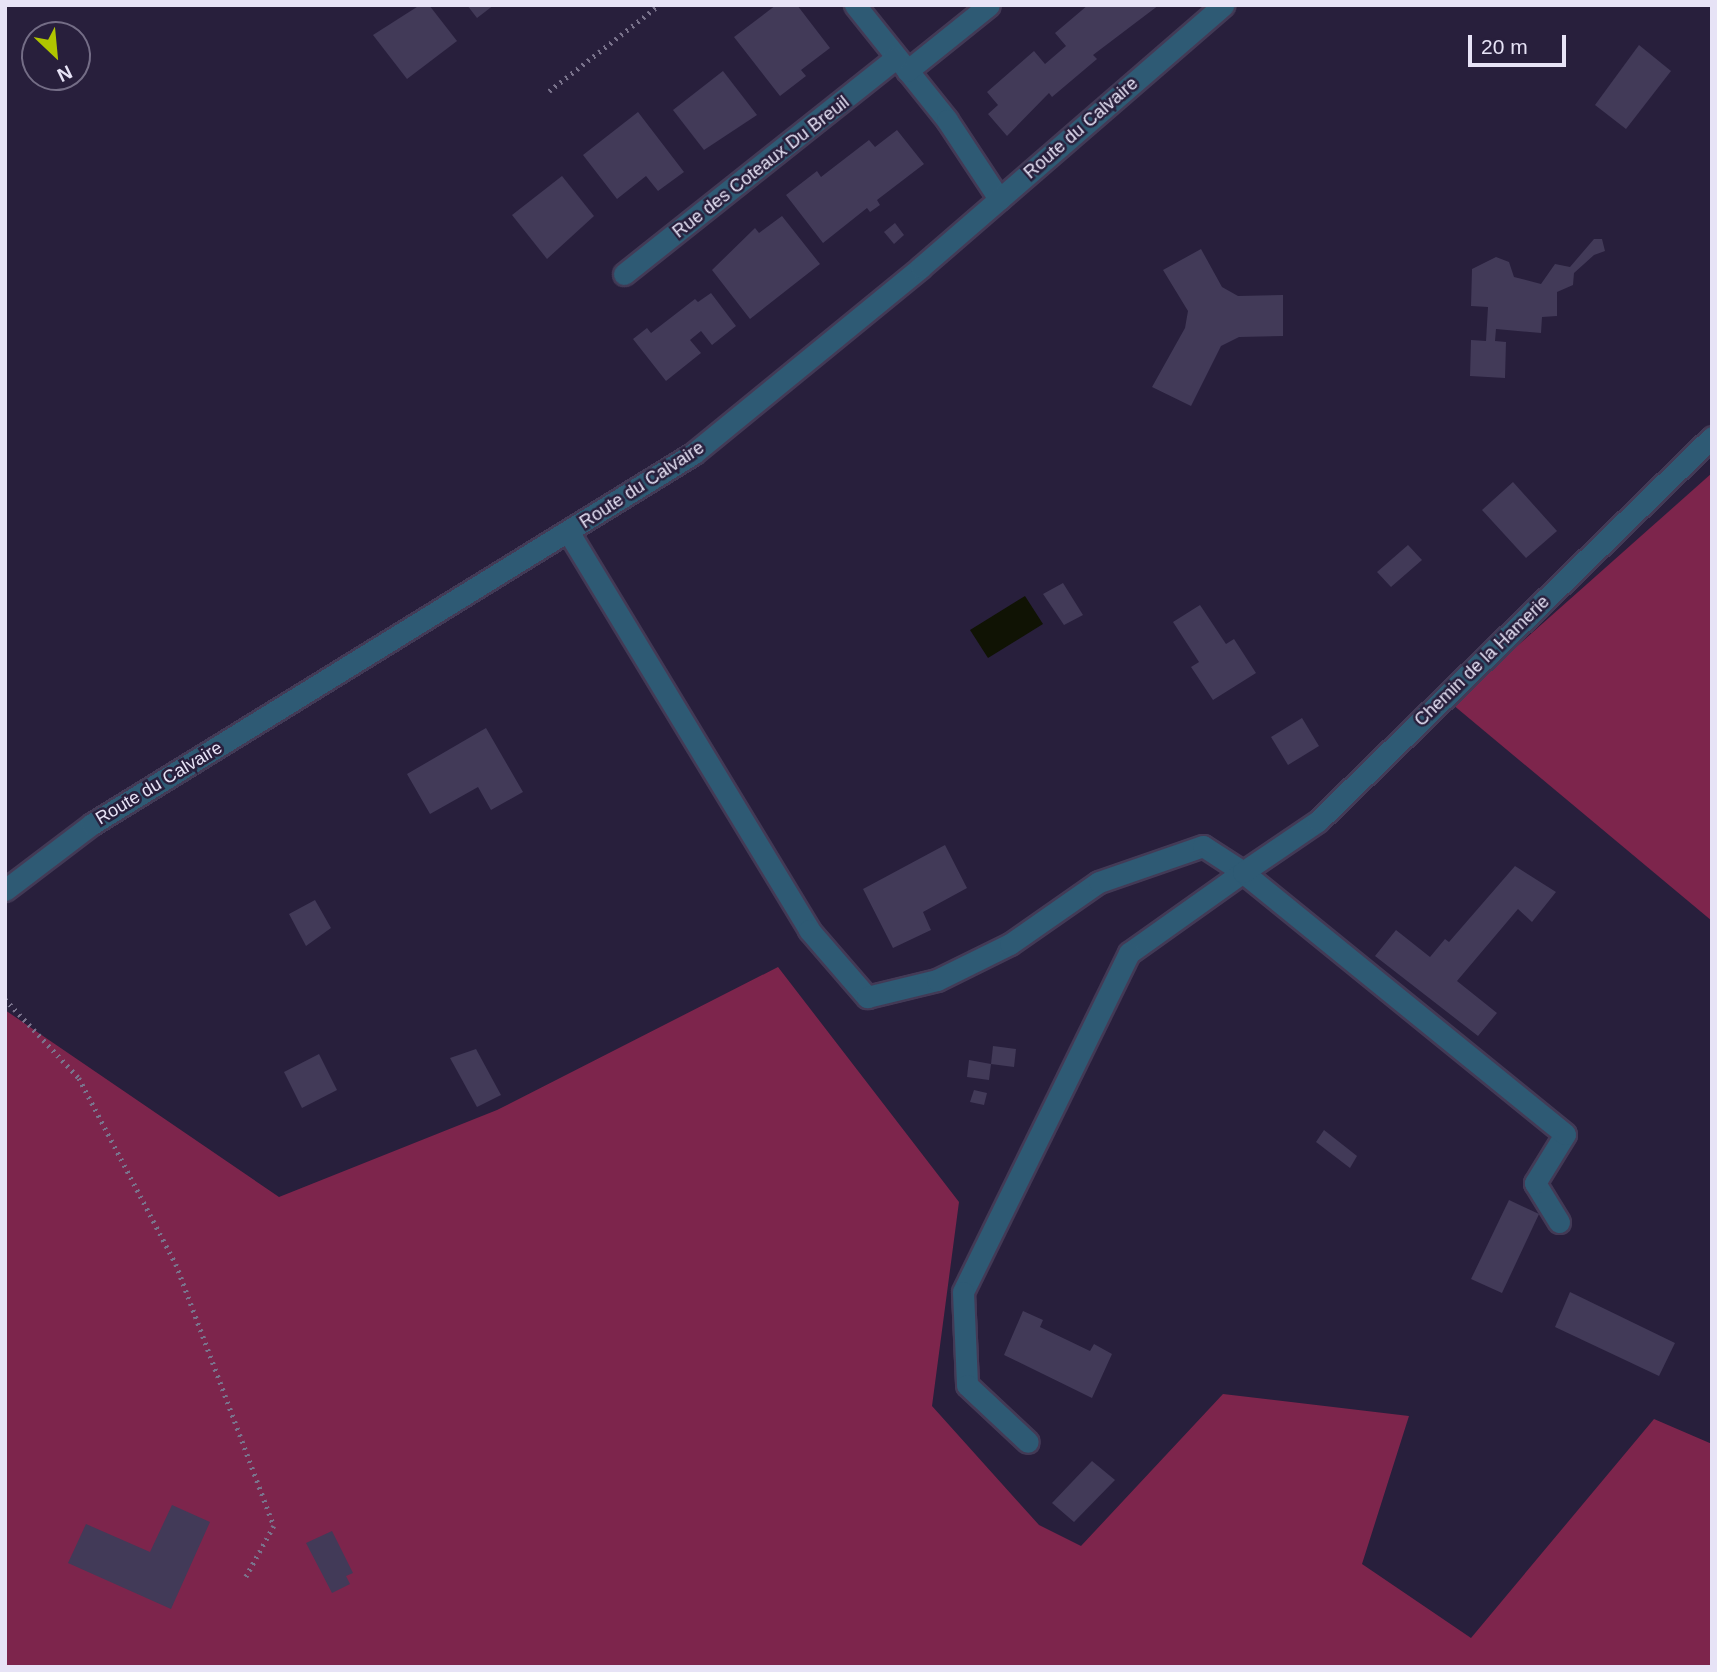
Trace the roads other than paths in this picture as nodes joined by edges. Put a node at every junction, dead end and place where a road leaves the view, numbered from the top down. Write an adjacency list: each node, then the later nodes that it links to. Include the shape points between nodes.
1 (855, 5): 4 (street)
2 (989, 5): 4 (street, Rue des Coteaux Du Breuil)
3 (1223, 5): 5 (street, Route du Calvaire)
4 (902, 64): 5 (street, via 947,120); 6 (street, Rue des Coteaux Du Breuil)
5 (999, 199): 8 (street, Route du Calvaire, via 694,453)
6 (624, 274)
7 (1712, 437): 9 (street, Chemin de la Hamerie, via 1318,821)
8 (569, 533): 9 (street, via 809,930 867,997 937,980 1010,944 1099,882 1203,846); 10 (street, Route du Calvaire, via 92,824)
9 (1243, 872): 11 (street, via 1565,1134 1535,1183); 12 (street, Chemin de la Hamerie, via 1129,953 963,1292 967,1385)
10 (5, 890)
11 (1559, 1222)
12 (1028, 1442)

